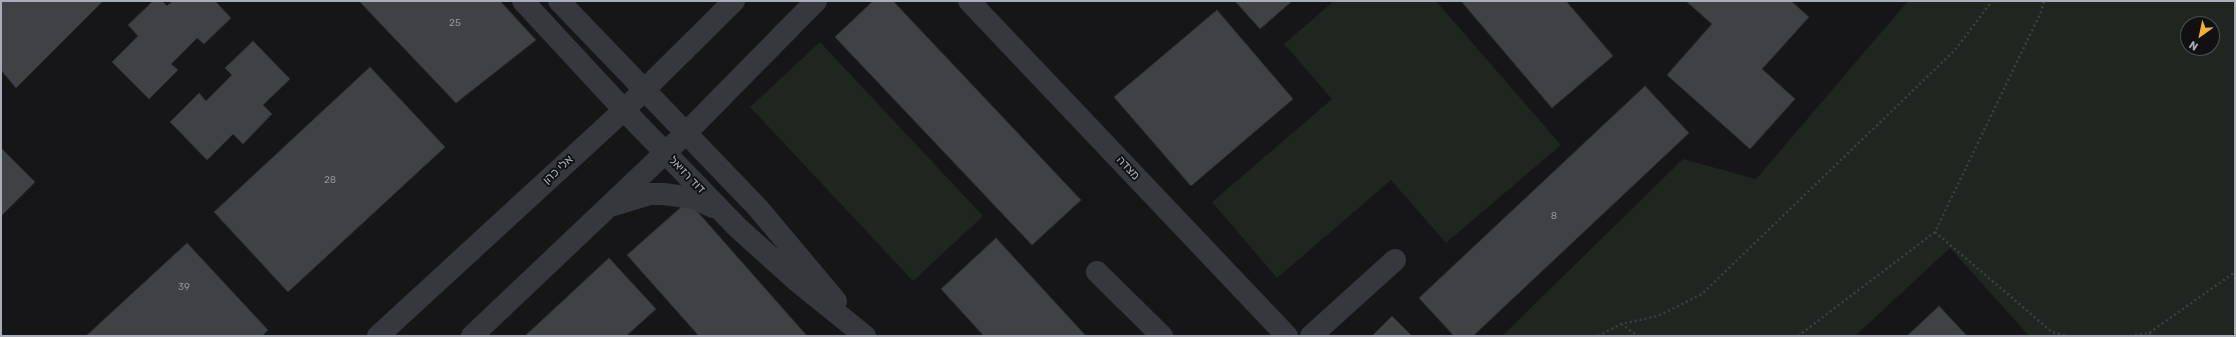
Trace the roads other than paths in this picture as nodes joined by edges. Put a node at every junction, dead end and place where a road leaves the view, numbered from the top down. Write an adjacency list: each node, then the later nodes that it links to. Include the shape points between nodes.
1 (523, 1): 7 (street, דוד רזיאל)
2 (559, 1): 6 (street, דוד רזיאל)
3 (734, 1): 6 (street, אלי כהן)
4 (816, 1): 8 (street)
5 (969, 1): 18 (street, מצדה)
6 (644, 92): 7 (street, אלי כהן); 8 (street, דוד רזיאל)
7 (624, 110): 9 (street, דוד רזיאל); 14 (street, אלי כהן)
8 (685, 134): 9 (street); 16 (street, דוד רזיאל, via 758,208)
9 (666, 153): 10 (street); 11 (street, דוד רזיאל)
10 (607, 208): 11 (street, via 643,196 663,194 694,198); 15 (street)
11 (726, 215): 16 (street, דוד רזיאל, via 798,282)
12 (1395, 260): 19 (street)
13 (1097, 272): 17 (street)
14 (378, 336)
15 (472, 336)
16 (865, 336)
17 (1162, 336)
18 (1287, 336)
19 (1311, 336)

